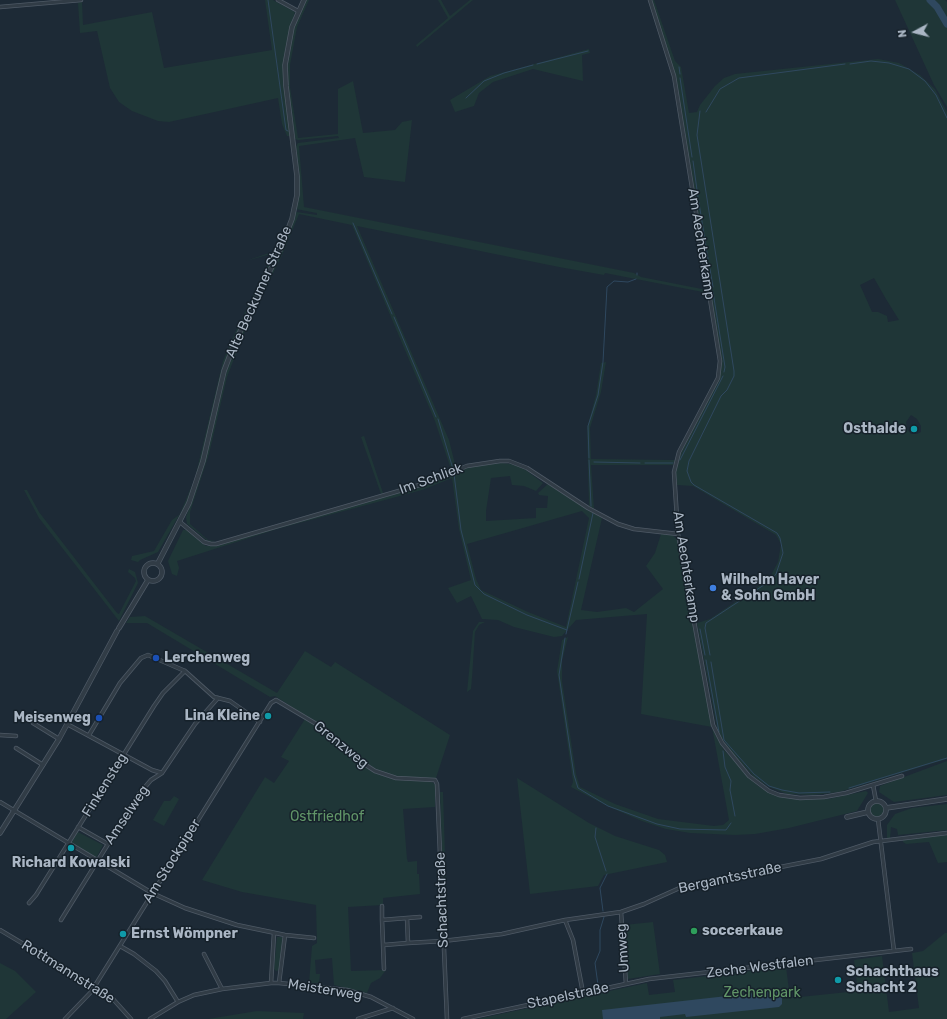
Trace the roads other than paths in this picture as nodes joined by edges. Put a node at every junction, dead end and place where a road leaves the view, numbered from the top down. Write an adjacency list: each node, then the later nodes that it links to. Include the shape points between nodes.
1 (82, 0): 5 (street)
2 (278, 0): 6 (street)
3 (304, 0): 6 (street, Alte Beckumer Straße)
4 (650, 0): 8 (street, Am Aechterkamp, via 674,76 720,361 718,378 676,462 674,472)
5 (0, 7)
6 (298, 11): 7 (street, Alte Beckumer Straße, via 287,46 285,65 297,176 293,214 280,250 232,349 203,461)
7 (180, 522): 8 (street, Im Schliek, via 204,542 216,544 423,484 467,466 509,461 527,468 588,508 618,524 634,529); 9 (street, Alte Beckumer Straße)
8 (678, 534): 29 (street, Am Aechterkamp, via 713,725 722,743 749,776 765,788 779,794 800,798 824,797)
9 (158, 563): 10 (street, Alte Beckumer Straße, via 146,565 144,573); 10 (street, Alte Beckumer Straße, via 162,568 161,577)
10 (148, 580): 16 (street, Alte Beckumer Straße, via 118,629)
11 (185, 671): 12 (street); 18 (street, via 150,656 143,657 120,683); 22 (street, Finkensteg, via 163,693)
12 (218, 698): 14 (street, via 230,701); 25 (street, Amselweg, via 195,724)
13 (274, 700): 14 (street, Am Stockpiper); 28 (street, Grenzweg, via 318,725 358,760 375,771 396,778)
14 (260, 722): 45 (street, Am Stockpiper)
15 (33, 723): 20 (street)
16 (67, 724): 18 (street); 20 (street, Alte Beckumer Straße)
17 (0, 735): 19 (street)
18 (89, 735): 22 (street)
19 (16, 736)
20 (59, 739): 23 (street, Alte Beckumer Straße)
21 (16, 748): 23 (street)
22 (124, 755): 24 (street); 38 (street, Finkensteg)
23 (43, 765): 34 (street, Alte Beckumer Straße)
24 (152, 770): 25 (street); 27 (street)
25 (162, 773): 27 (street, Amselweg)
26 (902, 776): 29 (street, Am Aechterkamp)
27 (151, 780): 43 (street, Amselweg, via 139,794)
28 (436, 781): 58 (street, Schachtstraße)
29 (873, 785): 31 (street)
30 (947, 799): 33 (street)
31 (876, 800): 33 (street, via 884,803); 35 (street, via 868,806)
32 (0, 802): 34 (street)
33 (886, 808): 37 (street, via 884,817)
34 (14, 810): 39 (street, Alte Beckumer Straße); 42 (street)
35 (868, 812): 36 (street); 37 (street, via 873,819)
36 (847, 817)
37 (878, 819): 41 (street)
38 (78, 827): 42 (street, Finkensteg); 43 (street)
39 (0, 832)
40 (947, 833): 41 (street, Bergamtsstraße)
41 (881, 841): 48 (street, Bergamtsstraße, via 821,858 684,886); 63 (street)
42 (68, 843): 44 (street); 46 (street, Finkensteg)
43 (108, 844): 44 (street, Amselweg)
44 (97, 860): 45 (street); 51 (street, Amselweg)
45 (152, 893): 55 (street, via 212,918); 61 (street, Am Stockpiper)
46 (29, 902)
47 (382, 906): 52 (street)
48 (621, 912): 53 (street, Bergamtsstraße); 68 (street, Umweg)
49 (420, 917): 50 (street)
50 (407, 918): 52 (street); 59 (street)
51 (61, 920)
52 (382, 920): 60 (street)
53 (565, 920): 58 (street, Bergamtsstraße, via 502,934); 71 (street, via 573,940)
54 (0, 930): 69 (street, Rottmannstraße)
55 (274, 933): 56 (street); 66 (street)
56 (285, 935): 57 (street); 67 (street)
57 (314, 938)
58 (443, 941): 59 (street, Bergamtsstraße); 79 (street, Schachtstraße)
59 (408, 943): 60 (street, Bergamtsstraße)
60 (384, 945): 65 (street)
61 (120, 946): 69 (street, Am Stockpiper); 72 (street, via 156,971)
62 (911, 949): 63 (street, Zeche Westfalen)
63 (894, 951): 68 (street, Zeche Westfalen, via 649,979)
64 (204, 954): 70 (street)
65 (384, 969)
66 (271, 983): 67 (street, Meisterweg); 70 (street, Meisterweg)
67 (280, 983): 73 (street, Meisterweg, via 347,990 371,997)
68 (626, 984): 71 (street, Stapelstraße)
69 (94, 986): 74 (street, Am Stockpiper); 75 (street, Rottmannstraße, via 113,999)
70 (222, 988): 72 (street, Meisterweg)
71 (583, 993): 80 (street, Stapelstraße)
72 (178, 1002): 76 (street, Meisterweg)
73 (393, 1008): 77 (street, Meisterweg); 78 (street, Meisterweg)
74 (65, 1019)
75 (131, 1019)
76 (150, 1019)
77 (358, 1019)
78 (413, 1019)
79 (447, 1019)
80 (463, 1019)

